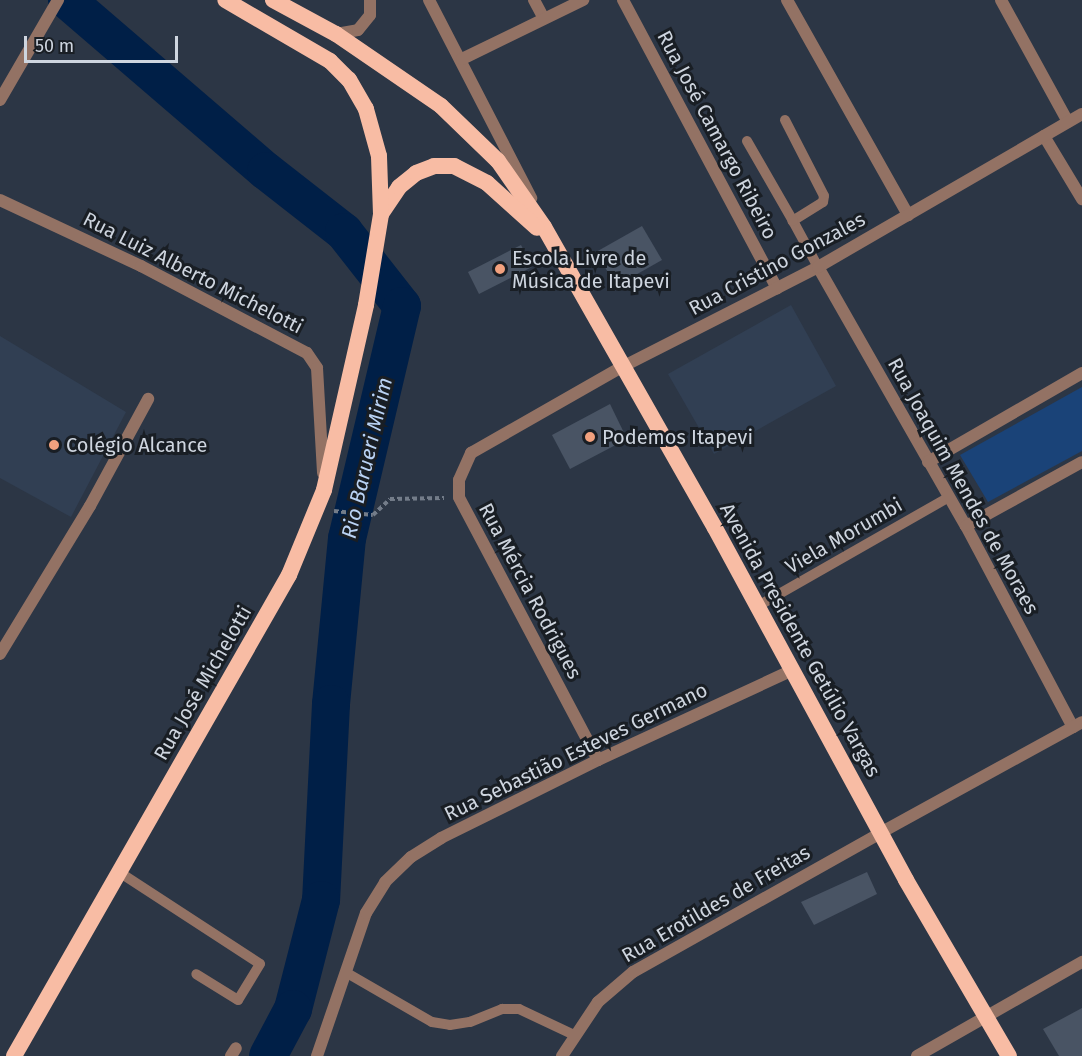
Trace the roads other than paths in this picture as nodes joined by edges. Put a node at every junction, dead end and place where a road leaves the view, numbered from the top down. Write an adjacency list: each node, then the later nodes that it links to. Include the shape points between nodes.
1 (58, 0): 14 (street)
2 (225, 0): 23 (highway, via 330,61 349,80 366,109 379,156)
3 (370, 0): 12 (street, via 370,15 358,30)
4 (429, 0): 13 (street)
5 (534, 0): 11 (street)
6 (583, 0): 11 (street)
7 (622, 0): 28 (street, Rua José Camargo Ribeiro)
8 (787, 0): 22 (street)
9 (1001, 0): 17 (street)
10 (275, 1): 12 (highway, Avenida Presidente Getúlio Vargas)
11 (544, 19): 13 (street)
12 (336, 34): 25 (highway, Avenida Presidente Getúlio Vargas, via 400,76 455,119 498,161)
13 (462, 59): 25 (street)
14 (0, 100)
15 (1082, 114): 17 (street, Rua Cristino Gonzales)
16 (785, 120): 24 (lane, via 824,196 823,202)
17 (1068, 122): 18 (street, Rua Cristino Gonzales)
18 (1044, 136): 20 (street); 22 (street, Rua Cristino Gonzales)
19 (747, 141): 24 (lane)
20 (1082, 199)
21 (0, 200): 35 (street, Rua Luiz Alberto Michelotti, via 307,353 317,368)
22 (908, 215): 27 (street, Rua Cristino Gonzales)
23 (381, 218): 26 (highway, via 399,187 416,173 434,166 454,166 487,183); 35 (highway, Rua José Michelotti, via 366,305)
24 (794, 221): 27 (lane)
25 (544, 227): 26 (highway, Avenida Presidente Getúlio Vargas)
26 (555, 244): 29 (highway, Avenida Presidente Getúlio Vargas)
27 (818, 267): 28 (street, Rua Cristino Gonzales); 33 (street, Rua Joaquim Mendes de Moraes)
28 (777, 289): 29 (street, Rua Cristino Gonzales)
29 (622, 367): 32 (street, Rua Cristino Gonzales); 38 (highway, Avenida Presidente Getúlio Vargas)
30 (1082, 374): 33 (street)
31 (148, 399): 39 (street, via 90,506)
32 (486, 442): 42 (street, Rua Mércia Rodrigues, via 463,465 459,497)
33 (928, 462): 36 (street, Rua Joaquim Mendes de Moraes)
34 (1082, 462): 37 (street)
35 (324, 490): 44 (highway, Rua José Michelotti, via 289,575)
36 (949, 497): 37 (street, Rua Joaquim Mendes de Moraes); 38 (lane, Viela Morumbi)
37 (966, 526): 41 (street, Rua Joaquim Mendes de Moraes)
38 (758, 606): 40 (highway, Avenida Presidente Getúlio Vargas)
39 (0, 654)
40 (793, 670): 42 (street, Rua Sebastião Esteves Germano); 43 (highway, Avenida Presidente Getúlio Vargas)
41 (1077, 724): 43 (street, Rua Erotildes de Freitas)
42 (598, 760): 46 (street, Rua Sebastião Esteves Germano, via 441,838 411,857 385,882 366,914)
43 (882, 832): 48 (highway, Avenida Presidente Getúlio Vargas); 49 (street, Rua Erotildes de Freitas, via 633,972 598,1002)
44 (119, 872): 47 (lane, via 260,964 238,1000); 50 (highway, Rua José Michelotti)
45 (1082, 962): 48 (street)
46 (347, 973): 49 (lane, via 432,1022 450,1025 470,1022 502,1009 519,1009); 51 (street, Rua Sebastião Esteves Germano)
47 (196, 974)
48 (987, 1016): 53 (street); 54 (highway, Avenida Presidente Getúlio Vargas)
49 (574, 1035): 52 (street, Rua Erotildes de Freitas)
50 (14, 1056)
51 (317, 1056)
52 (562, 1056)
53 (917, 1056)
54 (1009, 1056)

